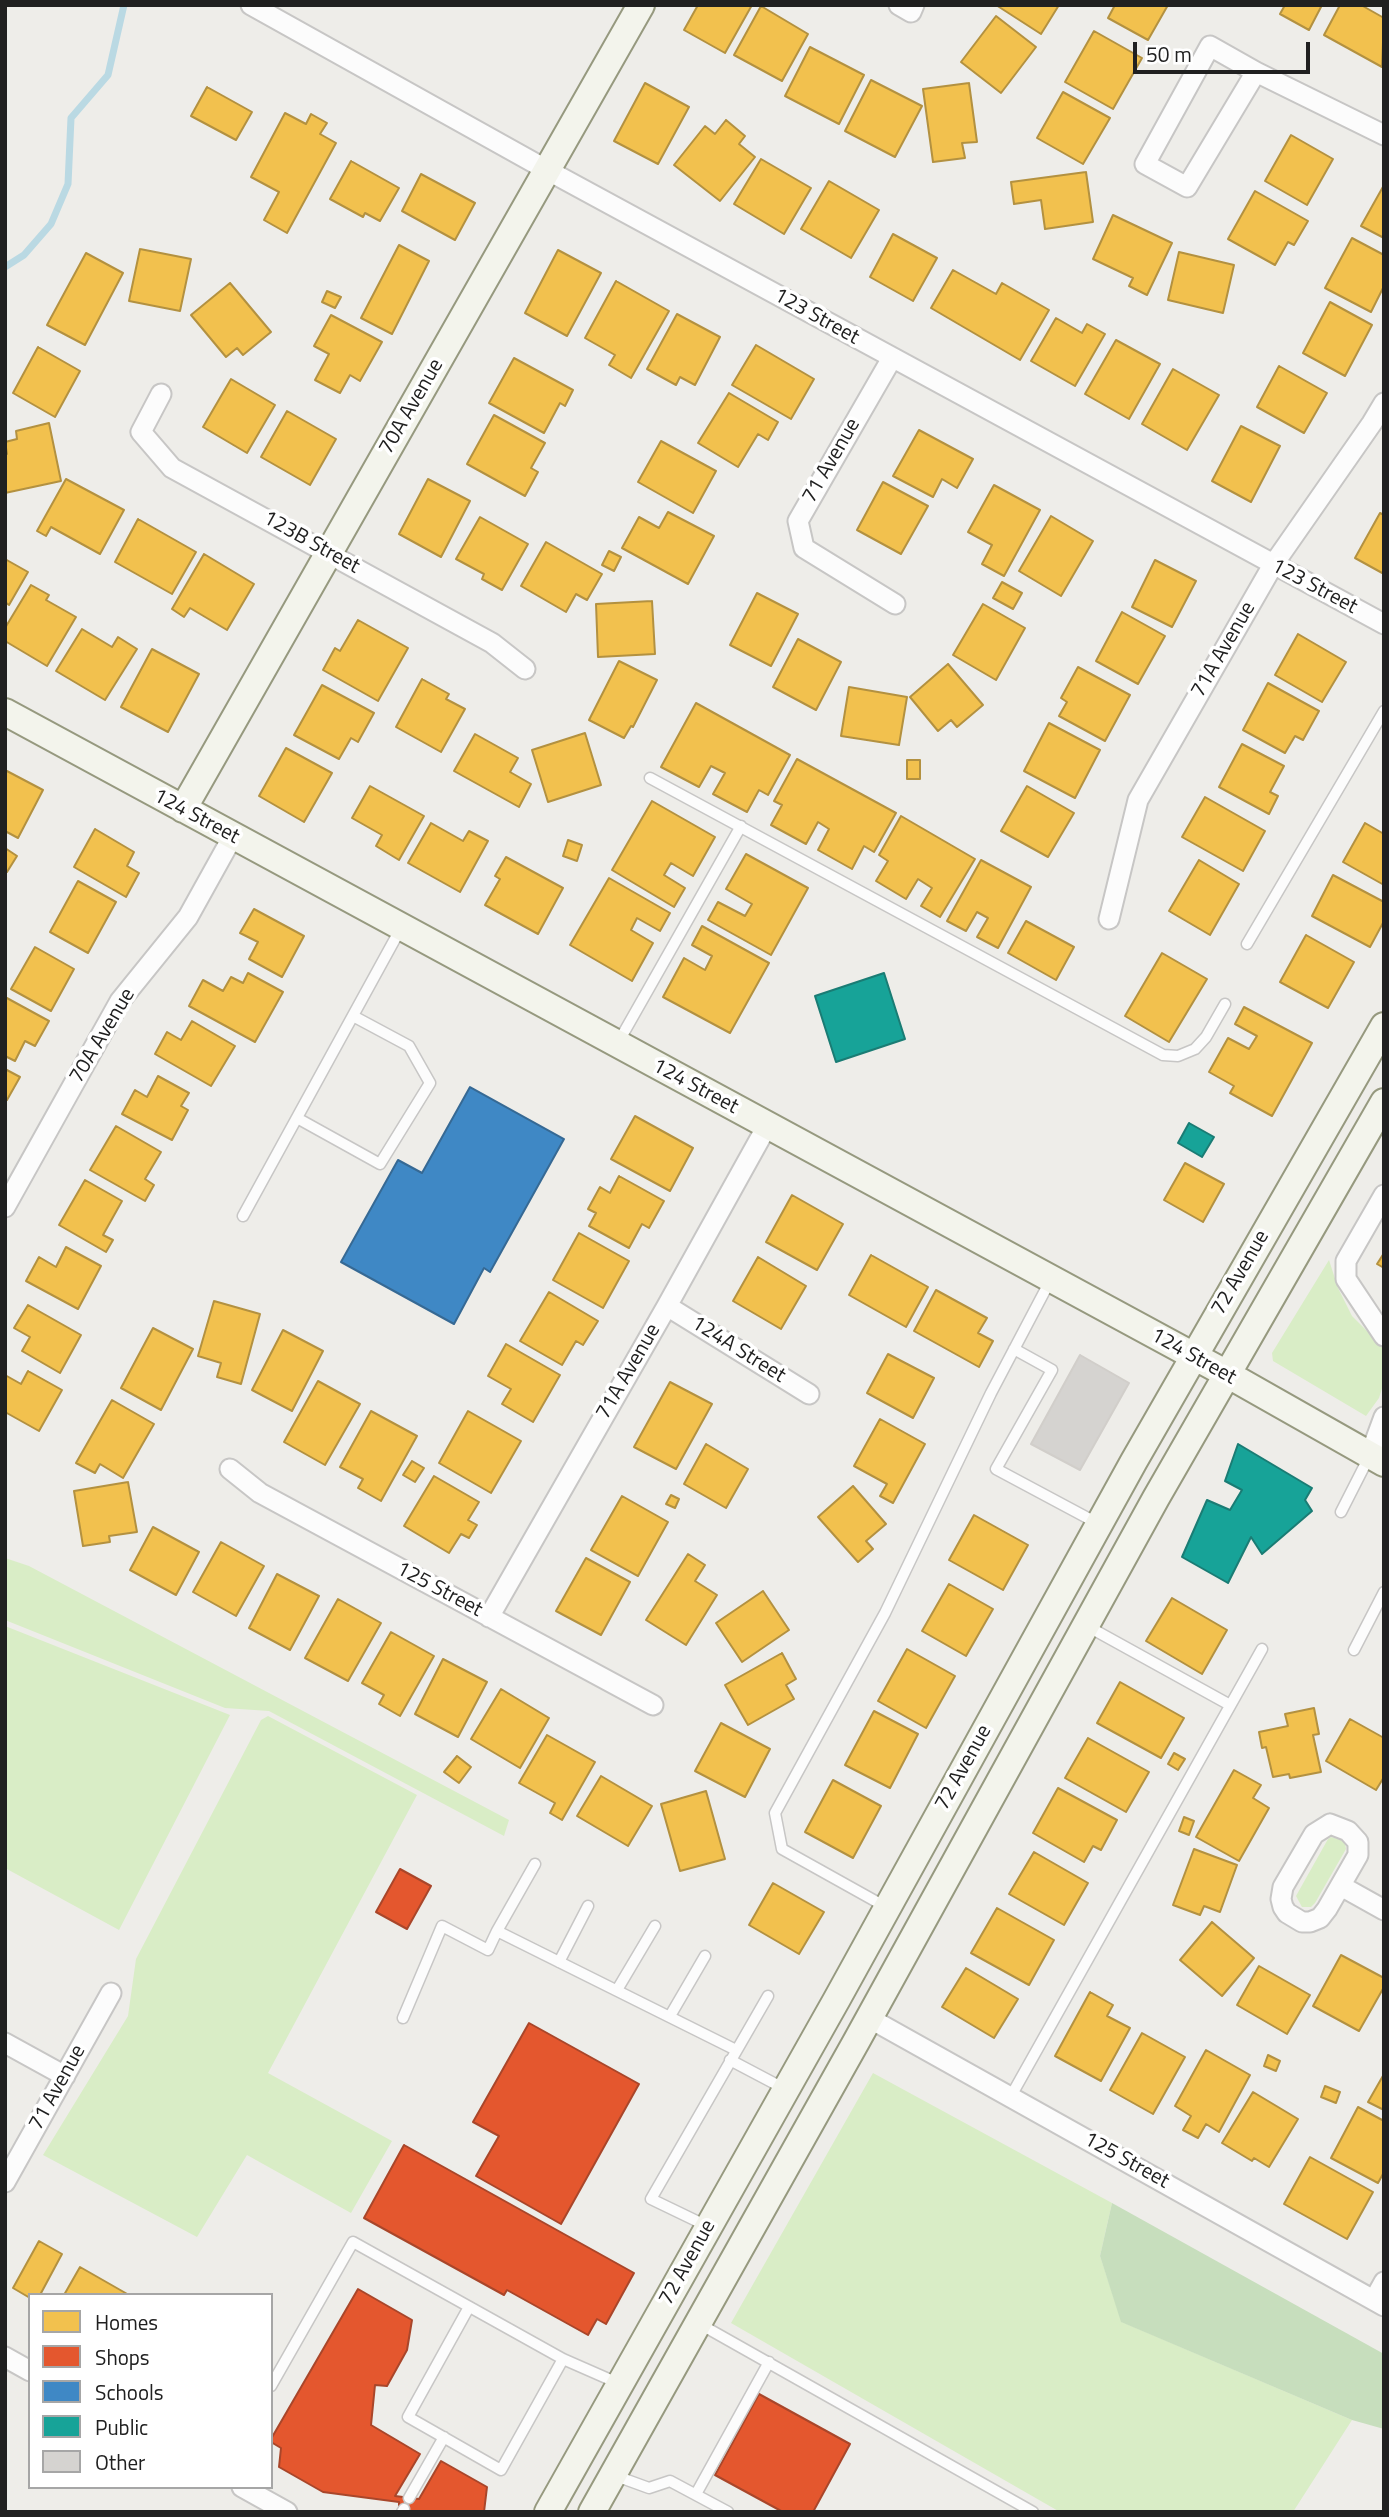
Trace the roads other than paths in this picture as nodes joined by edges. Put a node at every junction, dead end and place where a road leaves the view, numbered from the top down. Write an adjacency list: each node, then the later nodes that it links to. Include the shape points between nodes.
1 (251, 5): 7 (street, 123 Street)
2 (641, 5): 7 (main road, 70A Avenue)
3 (899, 5): 4 (street, via 911,12)
4 (914, 5)
5 (1256, 72): 5 (street, via 1210,46 1145,164 1187,187); 6 (street)
6 (1384, 135)
7 (547, 170): 8 (street, 123 Street); 11 (main road, 70A Avenue)
8 (892, 358): 12 (street, 123 Street); 13 (street, 71 Avenue, via 798,521 804,548)
9 (161, 394): 11 (street, 123B Street, via 141,432 172,468)
10 (1384, 402): 12 (street, 71A Avenue)
11 (329, 552): 15 (street, 123B Street, via 492,643); 19 (main road, 70A Avenue)
12 (1273, 565): 14 (street, 123 Street); 22 (street, 71A Avenue, via 1138,800)
13 (895, 604)
14 (1384, 624)
15 (525, 669)
16 (1384, 711): 24 (lane)
17 (5, 712): 19 (main road, 124 Street)
18 (650, 778): 20 (lane)
19 (183, 810): 21 (main road, 124 Street)
20 (741, 826): 25 (lane, via 1163,1055 1178,1056 1195,1049); 28 (lane)
21 (233, 836): 23 (main road, 124 Street); 33 (street, 70A Avenue, via 188,917 120,1001)
22 (1109, 919)
23 (401, 928): 26 (lane); 28 (main road, 124 Street)
24 (1247, 944)
25 (1225, 1004)
26 (353, 1016): 30 (lane); 30 (lane, via 409,1046 430,1083 380,1164)
27 (1384, 1026): 39 (main road, 72 Avenue)
28 (617, 1045): 31 (main road, 124 Street)
29 (1384, 1102): 40 (main road, 72 Avenue)
30 (297, 1118): 34 (lane)
31 (767, 1126): 35 (main road, 124 Street); 36 (street, 71A Avenue)
32 (1384, 1195): 37 (street, via 1346,1261 1346,1279)
33 (5, 1207)
34 (243, 1216)
35 (1051, 1280): 38 (lane); 39 (main road, 124 Street)
36 (667, 1307): 41 (street, 124A Street); 48 (street, 71A Avenue)
37 (1384, 1336)
38 (1014, 1349): 46 (lane, via 1052,1370 996,1469); 57 (lane, via 885,1613 775,1814 782,1849)
39 (1193, 1356): 40 (main road, 124 Street); 46 (main road, 72 Avenue)
40 (1227, 1374): 43 (main road, 124 Street); 49 (main road, 72 Avenue)
41 (808, 1394)
42 (1384, 1417): 43 (street)
43 (1377, 1459): 45 (lane)
44 (230, 1469): 48 (street, 125 Street, via 260,1493)
45 (1341, 1512)
46 (1099, 1524): 57 (main road, 72 Avenue)
47 (1384, 1592): 51 (lane)
48 (489, 1617): 52 (street, 125 Street)
49 (1086, 1625): 53 (lane); 68 (main road, 72 Avenue)
50 (1262, 1649): 53 (lane)
51 (1354, 1650)
52 (653, 1705)
53 (1230, 1705): 74 (lane)
54 (535, 1864): 60 (lane)
55 (1341, 1886): 55 (street, via 1358,1855 1357,1842 1348,1831 1330,1824 1314,1834 1283,1887 1283,1907 1302,1922 1310,1922 1327,1909); 58 (street)
56 (588, 1906): 62 (lane)
57 (886, 1907): 73 (main road, 72 Avenue)
58 (1384, 1910)
59 (655, 1926): 63 (lane)
60 (497, 1931): 62 (lane); 67 (lane, via 488,1950 442,1926)
61 (705, 1956): 66 (lane)
62 (559, 1962): 63 (lane)
63 (617, 1990): 66 (lane)
64 (111, 1993): 72 (street, 71 Avenue)
65 (768, 1996): 70 (lane)
66 (670, 2017): 70 (lane)
67 (403, 2018)
68 (869, 2018): 74 (street, 125 Street); 80 (main road, 72 Avenue)
69 (5, 2043): 72 (street)
70 (736, 2050): 71 (lane)
71 (730, 2060): 73 (lane); 76 (lane, via 651,2199)
72 (65, 2076): 75 (street, 71 Avenue)
73 (786, 2089): 76 (main road, 72 Avenue)
74 (1011, 2096): 78 (street, 125 Street)
75 (5, 2182)
76 (708, 2227): 86 (main road, 72 Avenue)
77 (1384, 2282): 78 (street)
78 (1379, 2303)
79 (469, 2307): 82 (lane); 85 (lane, via 353,2242); 87 (lane, via 408,2417)
80 (698, 2322): 83 (lane); 88 (main road, 72 Avenue)
81 (5, 2357): 84 (street)
82 (563, 2359): 86 (lane); 87 (lane, via 501,2470)
83 (769, 2362): 90 (lane); 96 (lane)
84 (28, 2370)
85 (273, 2382)
86 (620, 2384): 94 (main road, 72 Avenue)
87 (444, 2437): 91 (lane)
88 (612, 2475): 90 (lane, via 649,2488 670,2481); 92 (main road, 72 Avenue)
89 (246, 2489): 93 (street)
90 (696, 2494): 95 (lane)
91 (409, 2498)
92 (599, 2509)
93 (287, 2512)
94 (548, 2512)
95 (729, 2512)
96 (1033, 2512)

